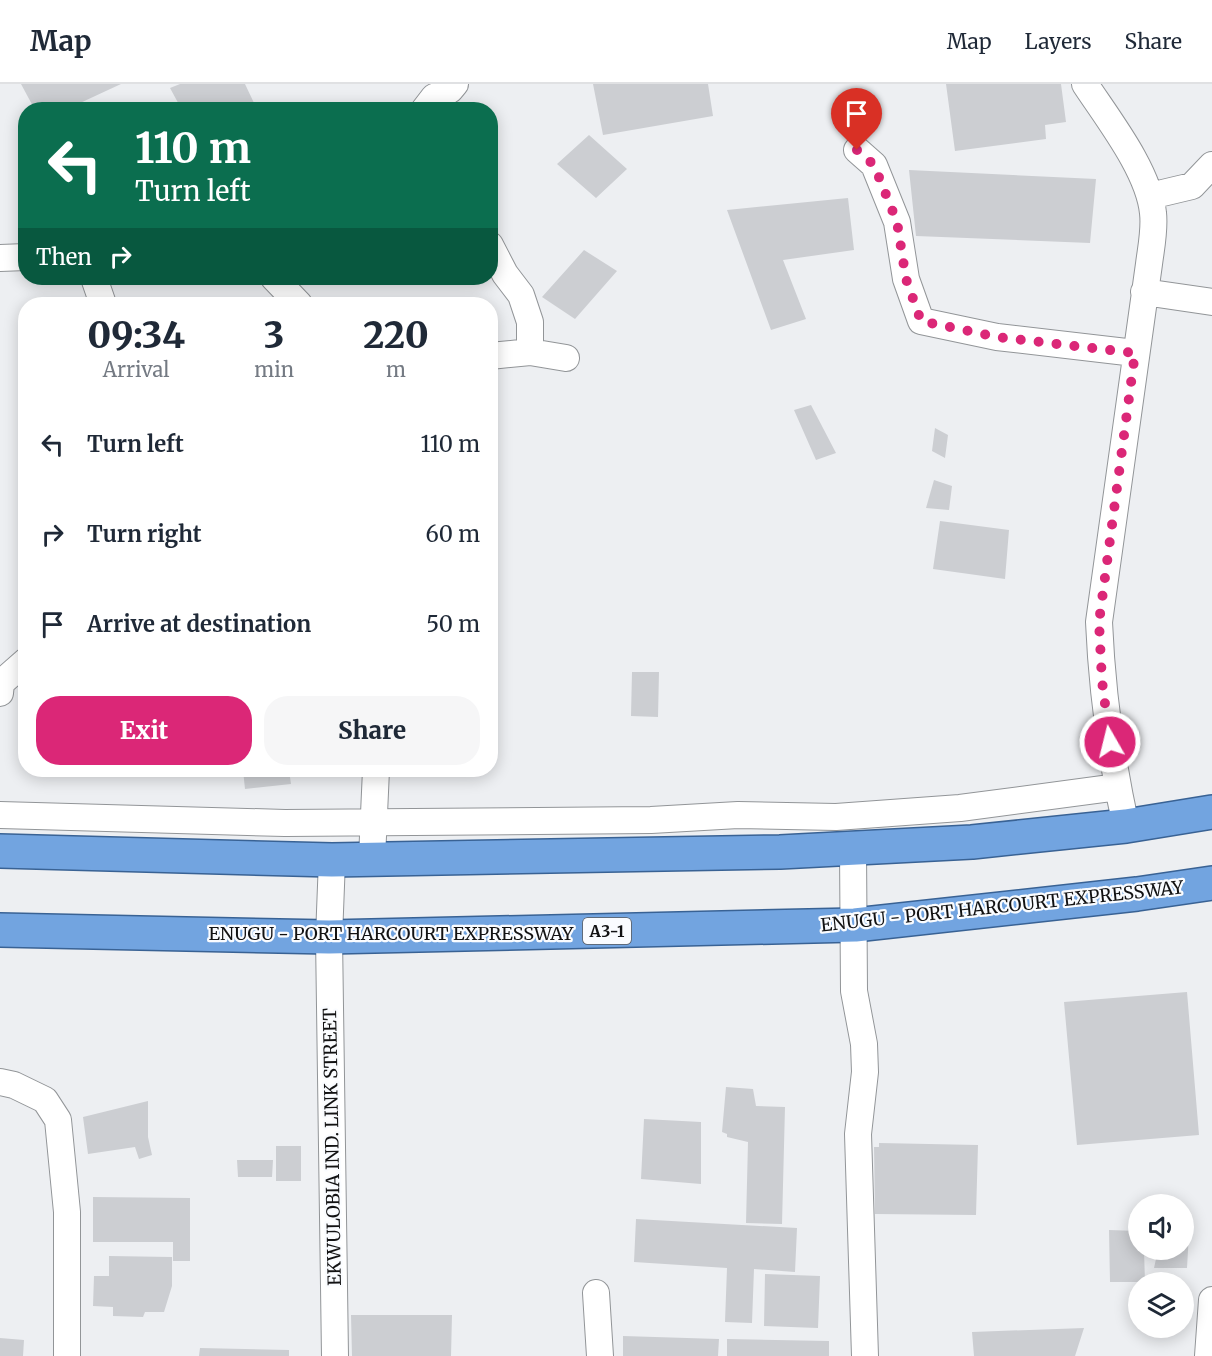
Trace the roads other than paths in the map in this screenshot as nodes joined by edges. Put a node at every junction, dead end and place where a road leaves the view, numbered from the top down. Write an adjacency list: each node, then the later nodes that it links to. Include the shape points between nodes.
1 (455, 84): 3 (street)
2 (1085, 84): 6 (street, via 1126,145)
3 (430, 102)
4 (857, 150): 15 (street, via 874,165 897,222 906,279 921,321 997,337)
5 (1212, 165): 6 (street, via 1192,186)
6 (1150, 196): 11 (street, via 1153,230)
7 (18, 257): 8 (street)
8 (0, 258)
9 (498, 260): 14 (street, via 521,295 530,322)
10 (281, 285): 12 (street)
11 (1144, 292): 13 (street); 15 (street)
12 (292, 297)
13 (1212, 302)
14 (530, 352): 16 (street); 17 (street)
15 (1135, 353): 21 (street, via 1099,622 1102,681)
16 (498, 355)
17 (566, 358)
18 (18, 668): 19 (street, via 1,683)
19 (0, 693)
20 (376, 777): 24 (street)
21 (1118, 787): 24 (street, via 960,808 836,817 738,814 651,820); 25 (street)
22 (1212, 812): 25 (highway)
23 (0, 815): 24 (street, via 285,823)
24 (374, 821): 28 (street)
25 (1126, 826): 26 (highway)
26 (854, 850): 28 (highway); 31 (street)
27 (0, 851): 29 (highway)
28 (372, 858): 29 (highway)
29 (332, 860): 33 (street, EKWULOBIA IND. LINK STREET)
30 (1212, 883): 31 (highway, ENUGU - PORT HARCOURT EXPRESSWAY / A3-1)
31 (855, 925): 33 (highway, ENUGU - PORT HARCOURT EXPRESSWAY / A3-1); 40 (street, via 854,991 865,1072 858,1134)
32 (0, 930): 33 (highway, ENUGU - PORT HARCOURT EXPRESSWAY / A3-1)
33 (329, 937): 38 (street, EKWULOBIA IND. LINK STREET)
34 (0, 1082): 37 (street, via 45,1100 58,1120 67,1212)
35 (596, 1293): 39 (street)
36 (1212, 1300): 41 (street)
37 (67, 1356)
38 (335, 1356)
39 (600, 1356)
40 (865, 1356)
41 (1208, 1356)

